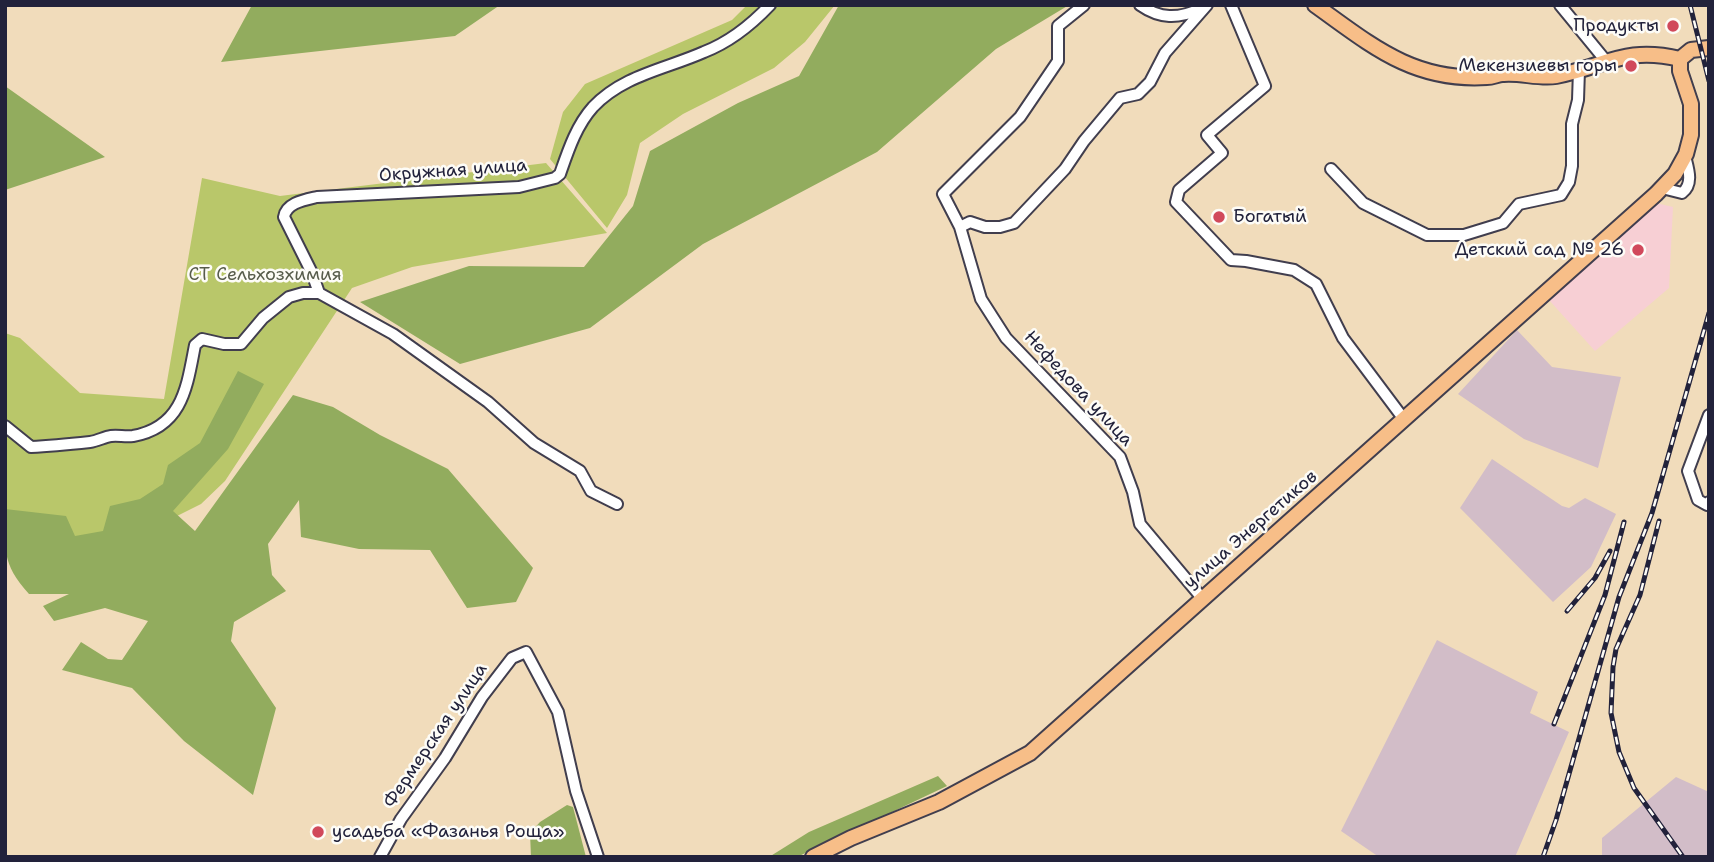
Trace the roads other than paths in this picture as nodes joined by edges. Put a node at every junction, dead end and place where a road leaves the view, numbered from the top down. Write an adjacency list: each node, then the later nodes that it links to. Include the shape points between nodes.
1 (770, 5): 16 (street, Окружная улица, via 750,26 718,46 639,75 604,97 583,121 555,178 519,187 327,196 287,208 284,217)
2 (1084, 5): 15 (street, Нефедова улица, via 1058,26 1058,61 1020,117 943,194)
3 (1140, 5): 7 (street, via 1161,16 1178,18)
4 (1231, 5): 18 (street, via 1265,86 1207,135 1222,153 1179,190 1176,202 1231,260 1294,270 1316,284 1343,338)
5 (1315, 5): 11 (main road, via 1411,68 1488,77 1552,76)
6 (1560, 5): 10 (street)
7 (1205, 6): 15 (street, via 1165,53 1150,82 1138,94 1120,98 1065,169 1014,223 985,227 970,222)
8 (1709, 48): 9 (main road, via 1691,50)
9 (1680, 59): 10 (main road, via 1637,54); 12 (main road, улица Энергетиков, via 1679,71 1692,113)
10 (1606, 61): 11 (main road)
11 (1579, 70): 13 (street, via 1569,182 1560,195 1519,204 1503,223 1464,235 1427,235 1363,202)
12 (1685, 156): 14 (main road, улица Энергетиков); 14 (street, via 1686,189 1682,193)
13 (1331, 169)
14 (1662, 188): 18 (main road, улица Энергетиков)
15 (960, 227): 22 (street, Нефедова улица, via 981,299 1006,338 1120,457 1140,524)
16 (319, 293): 19 (street, via 289,297 263,318 242,344 198,341 177,408 162,424 143,433 31,447); 21 (street, via 393,334 488,402 534,443 580,471 591,491)
17 (1709, 415): 20 (street, via 1688,471 1698,500)
18 (1403, 418): 22 (main road, улица Энергетиков)
19 (5, 426)
20 (1709, 502)
21 (617, 505)
22 (1202, 598): 25 (main road, улица Энергетиков, via 1030,753 939,802)
23 (380, 857): 24 (street, Фермерская улица, via 482,697 512,657 526,652 558,712 576,791)
24 (598, 857)
25 (813, 857)

